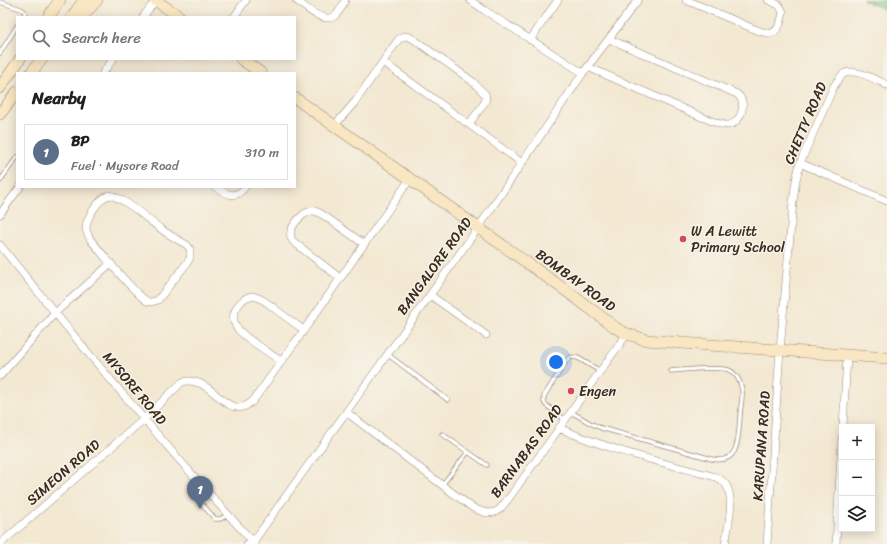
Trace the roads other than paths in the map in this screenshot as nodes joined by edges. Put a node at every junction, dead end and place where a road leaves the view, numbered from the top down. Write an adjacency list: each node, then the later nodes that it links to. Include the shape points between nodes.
1 (60, 0): 15 (street)
2 (84, 0): 16 (street)
3 (97, 0): 17 (street)
4 (155, 0): 18 (street); 19 (street)
5 (246, 0): 20 (street)
6 (296, 0): 7 (street, via 315,14 326,18 335,15)
7 (345, 0)
8 (470, 0): 23 (street)
9 (558, 0): 23 (street)
10 (638, 0): 22 (street, BANGALORE ROAD)
11 (686, 0): 12 (street, via 759,31 772,33 781,22 783,12 779,5)
12 (768, 0)
13 (0, 2): 14 (lane, via 21,9 24,11)
14 (24, 16)
15 (49, 16)
16 (73, 16)
17 (83, 16)
18 (144, 16)
19 (179, 16)
20 (235, 16)
21 (16, 28): 24 (lane)
22 (609, 39): 30 (street, BANGALORE ROAD); 30 (street, via 738,94 743,102 738,119 726,125 718,123)
23 (530, 40): 30 (street)
24 (0, 53)
25 (19, 60): 34 (street)
26 (41, 60): 31 (street)
27 (112, 60): 32 (street)
28 (242, 60): 33 (street)
29 (383, 62): 39 (street); 39 (street, via 402,37 410,37 419,42 472,81 485,94 485,102); 40 (street, via 355,102)
30 (586, 70): 42 (street, BANGALORE ROAD)
31 (32, 72)
32 (103, 72)
33 (260, 72)
34 (1, 85)
35 (887, 85): 43 (street, CHETTY ROAD, via 853,72 846,72 841,76 823,109)
36 (16, 93): 38 (street)
37 (296, 99): 40 (street, BOMBAY ROAD)
38 (0, 114)
39 (469, 124): 42 (street)
40 (334, 126): 44 (street, BOMBAY ROAD)
41 (16, 158): 45 (lane)
42 (522, 163): 51 (street, BANGALORE ROAD)
43 (800, 163): 49 (street); 61 (street, CHETTY ROAD, via 793,202)
44 (410, 179): 51 (street, BOMBAY ROAD); 52 (street)
45 (0, 181)
46 (19, 188): 50 (street)
47 (217, 188): 48 (street, via 234,195)
48 (244, 188)
49 (887, 200)
50 (0, 214)
51 (478, 228): 56 (street, BANGALORE ROAD); 59 (street, BOMBAY ROAD)
52 (364, 244): 55 (street); 55 (street, via 314,211 304,214 294,225 291,232 294,243)
53 (0, 245): 57 (street, MYSORE ROAD)
54 (110, 263): 54 (street, via 90,240 86,228 98,204 109,195 122,200 190,249 188,263 158,300 153,302 145,300); 57 (street)
55 (340, 278): 58 (street)
56 (430, 295): 60 (street); 62 (street, BANGALORE ROAD)
57 (55, 313): 68 (street); 72 (street, MYSORE ROAD)
58 (304, 330): 65 (street); 65 (street, via 257,297 248,297 235,310 234,320 242,335)
59 (627, 334): 61 (street, BOMBAY ROAD, via 647,340); 66 (street, BARNABAS ROAD)
60 (486, 335)
61 (780, 350): 63 (street, BOMBAY ROAD); 86 (street, KARUPANA ROAD)
62 (387, 354): 69 (lane); 70 (street, BANGALORE ROAD)
63 (847, 356): 64 (street, BOMBAY ROAD); 74 (street)
64 (887, 358)
65 (282, 362): 72 (street, SIMEON ROAD, via 253,401 243,407 233,407 203,385 188,380 182,382)
66 (600, 371): 71 (street, BARNABAS ROAD); 73 (lane, via 578,358 571,357 567,360 544,396 546,405)
67 (671, 371): 71 (lane, via 718,368 735,374 739,380 742,390 738,440 735,450 728,458 712,460 601,428)
68 (0, 376)
69 (448, 400)
70 (346, 412): 81 (street, BARNABAS ROAD); 83 (street, BANGALORE ROAD)
71 (571, 412): 73 (street, BARNABAS ROAD)
72 (144, 419): 80 (street, MYSORE ROAD); 84 (street, SIMEON ROAD)
73 (565, 420): 75 (street, BARNABAS ROAD)
74 (843, 424)
75 (560, 428): 81 (street, BARNABAS ROAD, via 509,498 495,512 483,512 473,508); 85 (street, via 619,450 724,481 729,490 730,511)
76 (442, 434): 77 (lane)
77 (468, 452): 79 (lane); 81 (lane)
78 (841, 460): 87 (street)
79 (487, 465)
80 (201, 483): 82 (street, MYSORE ROAD); 82 (lane, via 194,495 215,519)
81 (442, 485)
82 (229, 515): 83 (street, MYSORE ROAD)
83 (252, 543)
84 (0, 544)
85 (725, 544)
86 (768, 544)
87 (836, 544)

